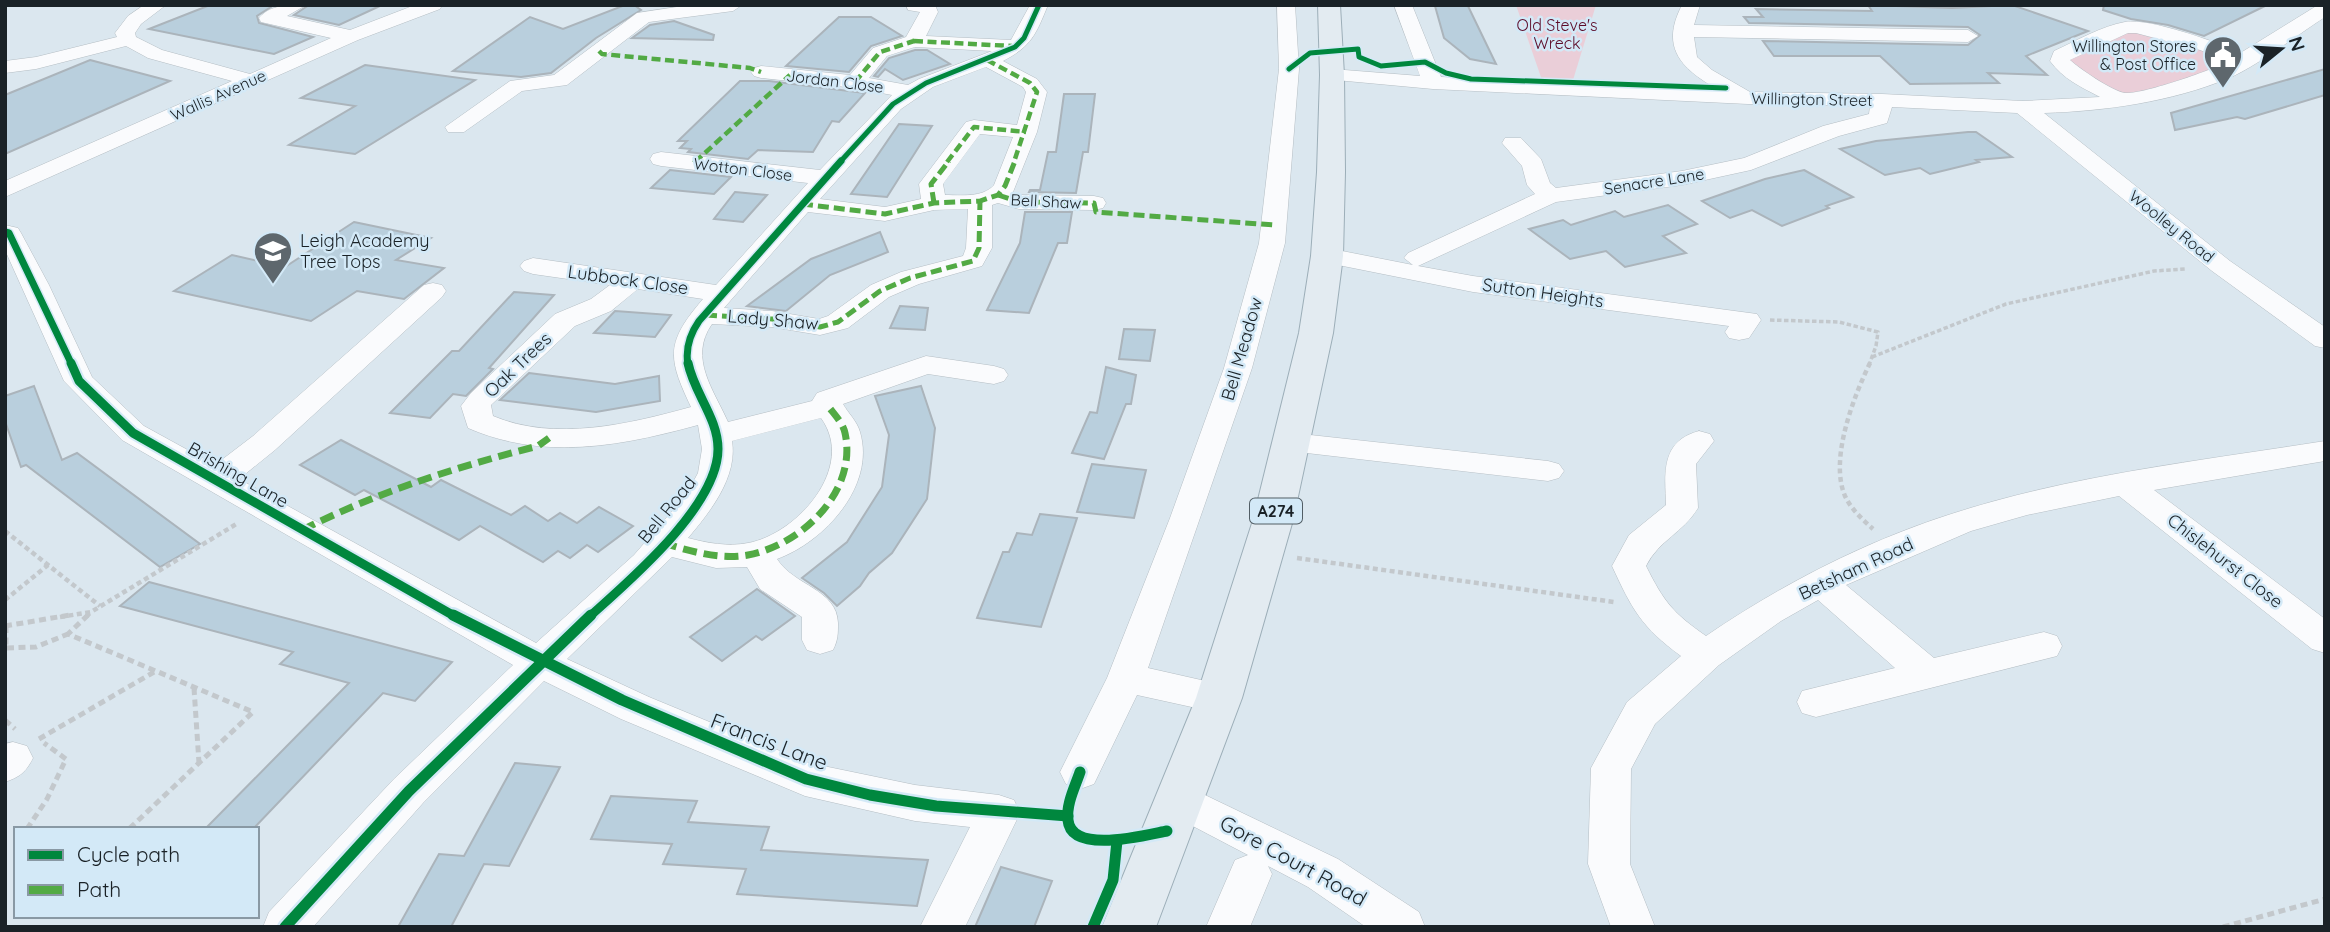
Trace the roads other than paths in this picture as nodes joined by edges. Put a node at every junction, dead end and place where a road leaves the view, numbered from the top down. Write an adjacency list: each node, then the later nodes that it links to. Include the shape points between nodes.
1 (156, 5): 16 (street, via 129,26)
2 (297, 5): 13 (street, via 268,18)
3 (433, 5): 13 (street, Wallis Avenue)
4 (733, 5): 31 (street, via 644,17 560,81 517,85)
5 (1039, 5): 17 (street)
6 (1286, 5): 70 (street, Bell Meadow, via 1289,69 1272,243 1238,368)
7 (1329, 5): 22 (main road, A274)
8 (1404, 5): 25 (street)
9 (1691, 5): 12 (street)
10 (915, 6): 15 (street, via 929,12)
11 (2325, 9): 19 (street, Willington Street)
12 (1684, 31): 14 (street); 27 (street, via 1688,59)
13 (351, 36): 23 (street, Wallis Avenue)
14 (1969, 36)
15 (916, 37): 17 (street); 24 (street, via 880,52)
16 (128, 40): 20 (street); 23 (street, via 155,54)
17 (1015, 47): 18 (street)
18 (986, 60): 26 (street); 32 (street, Bell Shaw, via 1030,83 1037,92)
19 (2244, 60): 29 (street, Willington Street, via 2206,79); 29 (street, via 2136,27 2062,55 2060,61 2077,77)
20 (5, 67)
21 (761, 72): 24 (street, Jordan Close)
22 (1332, 75): 25 (street, Willington Street); 43 (main road, A274)
23 (250, 80): 36 (street, Wallis Avenue)
24 (855, 82): 26 (street, Jordan Close)
25 (1433, 83): 27 (street, Willington Street)
26 (909, 92): 35 (street)
27 (1748, 99): 28 (street, Willington Street)
28 (1882, 100): 30 (street, Willington Street); 37 (street, Senacre Lane, via 1879,118 1831,131 1751,163)
29 (2123, 100): 30 (street, Willington Street)
30 (2023, 107): 51 (street, Woolley Road, via 2221,265)
31 (456, 127)
32 (1026, 132): 38 (street, Bell Shaw, via 1005,186); 39 (street, via 974,127 931,184)
33 (1513, 144): 37 (street, via 1533,164 1539,185)
34 (660, 159): 35 (street, Wotton Close)
35 (826, 178): 41 (street)
36 (5, 190)
37 (1550, 197): 44 (street, Senacre Lane)
38 (989, 198): 39 (street, Bell Shaw); 40 (street, Bell Shaw); 49 (street, Lady Shaw, via 973,261 880,291 838,322 820,327)
39 (934, 203): 41 (street, Bell Shaw, via 885,214)
40 (1094, 203)
41 (802, 204): 48 (street)
42 (5, 232): 59 (street, Brishing Lane, via 36,285 79,381 133,433)
43 (1327, 256): 50 (street, Sutton Heights); 56 (main road, A274, via 1317,333)
44 (1417, 258)
45 (533, 266): 46 (street, Lubbock Close)
46 (631, 282): 48 (street, Lubbock Close); 54 (street, Oak Trees, via 601,305 565,320 481,399 476,406 479,421 496,431 555,439)
47 (433, 291): 59 (street, via 264,443)
48 (724, 294): 49 (street)
49 (706, 315): 54 (street, via 690,337 688,357)
50 (1743, 326)
51 (2325, 340)
52 (994, 375): 53 (street, via 926,365 827,399)
53 (828, 406): 54 (street, via 767,424); 62 (street, via 845,431 847,464 832,499 786,543)
54 (713, 423): 61 (street, Bell Road, via 718,459 708,487)
55 (1699, 441): 67 (street, via 1680,462 1682,508 1641,543 1629,566 1649,607 1667,627)
56 (1292, 443): 58 (street); 71 (main road, A274, via 1264,554)
57 (2325, 451): 60 (street, Betsham Road)
58 (1548, 471)
59 (215, 481): 68 (street, Brishing Lane)
60 (2125, 484): 63 (street, Betsham Road, via 1959,523); 64 (street, Chislehurst Close)
61 (663, 543): 62 (street, via 710,556); 68 (street, Bell Road)
62 (756, 553): 65 (street, via 772,580 820,611)
63 (1820, 582): 67 (street, Betsham Road); 69 (street)
64 (2325, 639)
65 (820, 640)
66 (2044, 646): 69 (street)
67 (1706, 655): 81 (street, Betsham Road, via 1641,713 1611,768 1609,864)
68 (539, 662): 76 (street, Bell Road, via 425,772); 77 (street, Francis Lane, via 635,708 806,779 915,803 999,813)
69 (1927, 674): 72 (street)
70 (1126, 678): 71 (street); 73 (street, Bell Meadow)
71 (1219, 698): 74 (main road, A274)
72 (1816, 702)
73 (1080, 772)
74 (1180, 800): 78 (main road, A274); 80 (street, Gore Court Road, via 1323,873)
75 (1250, 874): 79 (street)
76 (285, 927)
77 (942, 927)
78 (1129, 927)
79 (1228, 927)
80 (1403, 927)
81 (1633, 927)

